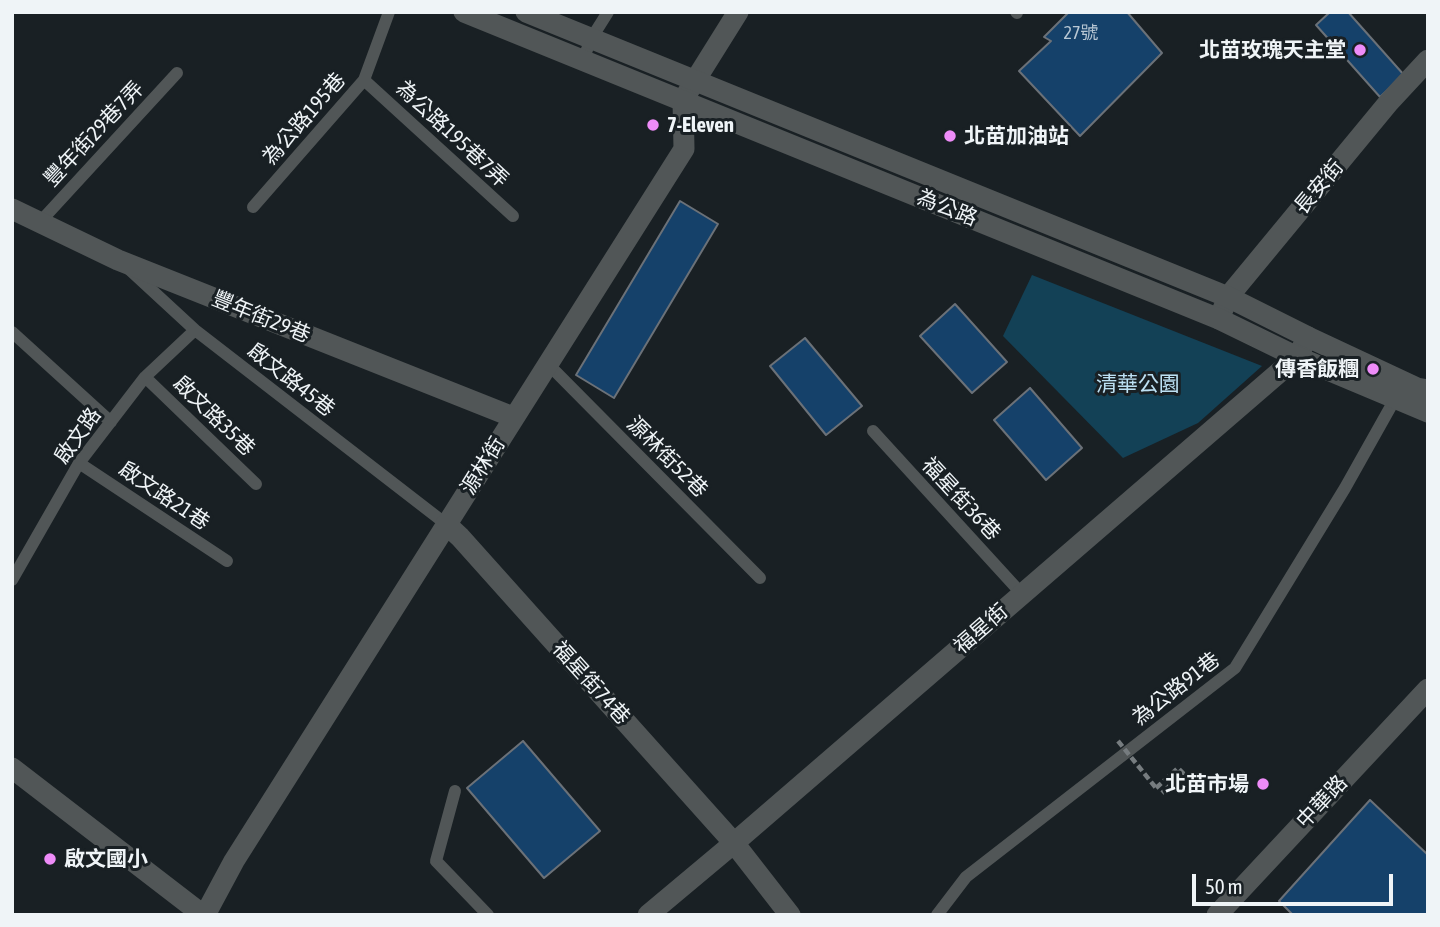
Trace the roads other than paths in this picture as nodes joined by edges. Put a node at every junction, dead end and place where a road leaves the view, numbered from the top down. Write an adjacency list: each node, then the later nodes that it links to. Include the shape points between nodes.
1 (389, 12): 11 (lane, 為公路195巷)
2 (464, 12): 7 (street, 為公路)
3 (526, 12): 6 (street, 為公路)
4 (608, 12): 6 (lane)
5 (738, 12): 10 (street, 源林街)
6 (591, 39): 7 (lane); 10 (street, 為公路)
7 (583, 60): 12 (street, 為公路)
8 (1428, 60): 18 (street, 長安街)
9 (177, 73): 16 (lane, 豐年街29巷7弄)
10 (694, 79): 12 (street, 源林街); 18 (street, 為公路)
11 (364, 80): 13 (lane, 為公路195巷); 15 (lane, 為公路195巷7弄)
12 (683, 100): 19 (street, 為公路); 24 (street, 源林街, via 684,149)
13 (253, 207)
14 (12, 209): 16 (street, 豐年街29巷)
15 (513, 216)
16 (40, 222): 17 (street, 豐年街29巷)
17 (118, 260): 20 (lane, 啟文路45巷); 29 (street, 豐年街29巷)
18 (1228, 297): 19 (street, 長安街); 22 (street, 為公路)
19 (1219, 319): 23 (street, 為公路)
20 (195, 330): 25 (lane, 啟文路); 34 (lane, 啟文路45巷)
21 (12, 332): 30 (lane)
22 (1308, 337): 23 (street, 福星街); 26 (street, 為公路)
23 (1297, 357): 27 (street, 為公路); 38 (street, 福星街)
24 (547, 363): 29 (street, 源林街); 36 (lane, 源林街52巷)
25 (145, 377): 30 (lane, 啟文路); 33 (lane, 啟文路35巷)
26 (1424, 385): 27 (lane)
27 (1395, 399): 28 (street, 為公路); 48 (lane, 為公路91巷, via 1236,668 966,877)
28 (1428, 412)
29 (513, 417): 34 (street, 源林街)
30 (111, 422): 32 (lane, 啟文路)
31 (873, 431): 38 (lane, 福星街36巷)
32 (79, 463): 35 (lane, 啟文路21巷); 37 (lane, 啟文路)
33 (256, 484)
34 (446, 524): 42 (street, 福星街74巷); 44 (street, 源林街)
35 (227, 561)
36 (760, 578)
37 (12, 580)
38 (1021, 593): 42 (street, 福星街)
39 (1428, 689): 43 (street, 中華路)
40 (12, 768): 44 (street)
41 (455, 791): 45 (lane, via 436,862)
42 (734, 843): 46 (street, 福星街); 47 (street, 福星街74巷)
43 (1229, 911)
44 (204, 915)
45 (488, 915)
46 (648, 915)
47 (790, 915)
48 (937, 915)

